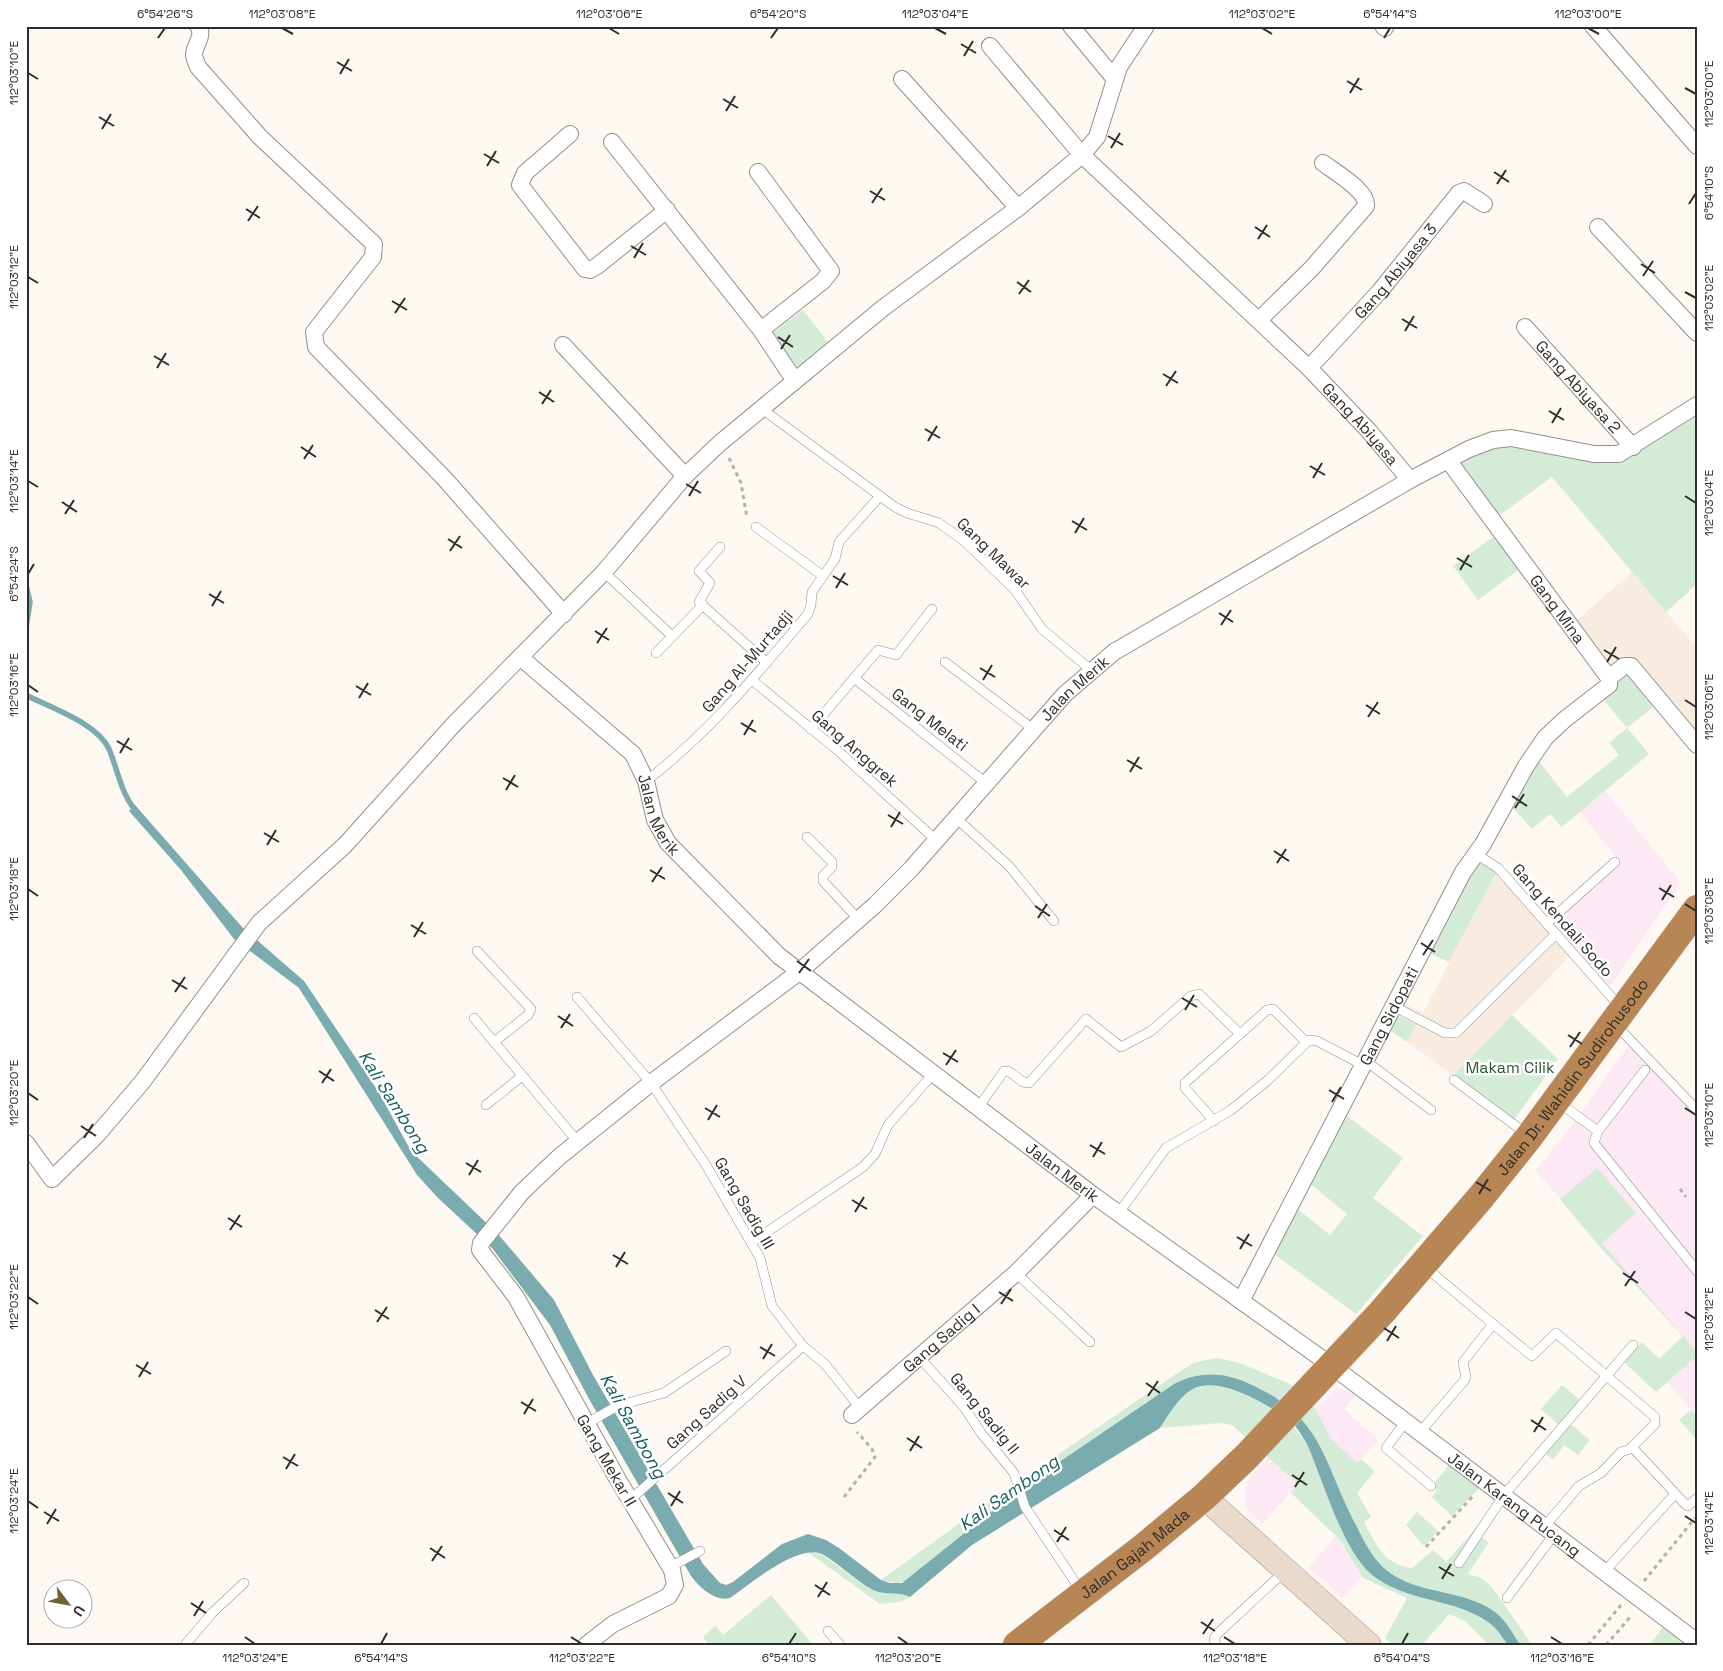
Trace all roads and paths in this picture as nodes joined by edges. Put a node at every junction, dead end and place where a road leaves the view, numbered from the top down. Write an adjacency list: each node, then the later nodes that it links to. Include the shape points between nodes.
1 (198, 26): 39 (street, via 200,39 194,54 198,67 260,137 374,244 373,257 314,332 316,347 444,478)
2 (1072, 26): 6 (street)
3 (1146, 26): 6 (street, via 1125,55)
4 (1593, 26): 10 (street)
5 (990, 46): 11 (street, Gang Abiyasa)
6 (1114, 78): 11 (street, via 1099,132)
7 (902, 79): 15 (street)
8 (570, 134): 16 (street, via 525,173 520,185 585,269 597,266)
9 (612, 142): 16 (street)
10 (1697, 146)
11 (1082, 156): 15 (street); 18 (street, Gang Abiyasa)
12 (1323, 164): 18 (street, via 1362,192 1366,206 1312,268)
13 (758, 172): 20 (street, via 830,271 823,281)
14 (1484, 204): 23 (street, Gang Abiyasa 3, via 1463,190 1459,193 1380,291)
15 (1018, 208): 24 (street, via 883,308)
16 (667, 210): 20 (street)
17 (1598, 227): 21 (street)
18 (1258, 320): 23 (street, Gang Abiyasa)
19 (1525, 327): 28 (street, Gang Abiyasa 2)
20 (761, 330): 24 (street)
21 (1697, 333)
22 (563, 345): 30 (street)
23 (1309, 368): 31 (street, Gang Abiyasa, via 1370,431)
24 (795, 381): 26 (street)
25 (1697, 405): 28 (street, Gang Abiyasa)
26 (762, 410): 27 (street); 32 (lane, Gang Mawar)
27 (720, 443): 30 (street); 33 (path, via 741,483 746,518)
28 (1633, 447): 29 (street, Gang Abiyasa, via 1619,454 1602,455 1503,438 1486,442)
29 (1448, 460): 31 (street, Gang Abiyasa); 47 (street, Gang Mina)
30 (685, 476): 35 (street)
31 (1410, 480): 45 (street, Jalan Merik, via 1132,640)
32 (880, 496): 36 (lane, Gang Al-Murtadji, via 839,542 835,560); 45 (lane, Gang Mawar, via 907,514 939,523 963,540 1016,590 1042,629)
33 (756, 528): 36 (lane)
34 (720, 547): 37 (lane, via 699,572 710,583 699,600)
35 (604, 572): 39 (street); 40 (lane)
36 (824, 576): 44 (lane, Gang Al-Murtadji, via 812,592 808,614)
37 (703, 605): 40 (lane); 44 (lane)
38 (932, 609): 46 (lane, via 897,654 878,650)
39 (564, 614): 42 (street)
40 (672, 636): 41 (lane)
41 (656, 653)
42 (520, 657): 52 (street, Jalan Merik, via 625,745 638,761); 87 (street, via 455,723 345,845 258,924 138,1087 97,1135 52,1179)
43 (945, 662): 50 (lane)
44 (767, 663): 48 (lane, Gang Al-Murtadji)
45 (1091, 670): 50 (street, Jalan Merik)
46 (854, 678): 49 (lane); 53 (lane, Gang Melati)
47 (1609, 678): 51 (street, via 1624,666 1631,666); 57 (street, Gang Sidopati, via 1610,685 1554,729 1536,750)
48 (752, 680): 49 (lane, Gang Anggrek); 52 (lane, Gang Al-Murtadji, via 700,736)
49 (811, 729): 56 (lane, Gang Anggrek)
50 (1033, 729): 53 (street, Jalan Merik)
51 (1697, 745)
52 (646, 781): 65 (street, Jalan Merik, via 655,820 668,843 774,952)
53 (986, 783): 54 (street, Jalan Merik)
54 (956, 818): 56 (street, Jalan Merik); 61 (lane, via 1009,866)
55 (807, 837): 60 (lane, via 832,862 823,881)
56 (936, 840): 60 (street, Jalan Merik, via 901,880)
57 (1476, 854): 62 (lane, Gang Kendali Sodo, via 1498,868); 67 (street, Gang Sidopati, via 1459,878)
58 (1615, 862): 62 (lane)
59 (1697, 909): 68 (highway, Jalan Dr. Wahidin Sudirohusodo)
60 (859, 920): 65 (street, Jalan Merik)
61 (1054, 921)
62 (1547, 924): 63 (lane, Gang Kendali Sodo)
63 (1556, 934): 67 (lane, via 1456,1033 1445,1033); 68 (lane, Gang Kendali Sodo)
64 (477, 951): 71 (lane, via 531,1009)
65 (799, 972): 75 (street, Jalan Merik); 78 (street, Jalan Merik)
66 (577, 997): 78 (lane, Gang Sadig III)
67 (1393, 1006): 73 (street, Gang Sidopati)
68 (1619, 1017): 79 (highway, Jalan Dr. Wahidin Sudirohusodo); 83 (lane, Gang Kendali Sodo)
69 (474, 1018): 71 (lane)
70 (1240, 1034): 72 (lane, via 1271,1008); 81 (lane, via 1199,994 1191,996 1151,1031 1122,1046 1116,1045 1086,1019 1029,1083 1004,1071); 84 (lane, via 1185,1085)
71 (494, 1042): 76 (lane)
72 (1306, 1042): 73 (lane, via 1314,1039); 84 (lane, via 1268,1080)
73 (1364, 1063): 82 (lane); 98 (street, Gang Sidopati)
74 (1645, 1070): 85 (lane)
75 (933, 1074): 81 (street, Jalan Merik); 93 (lane, via 888,1125 875,1154 863,1167)
76 (522, 1076): 80 (lane); 88 (lane)
77 (1454, 1080): 86 (lane)
78 (651, 1083): 88 (street, Jalan Merik); 93 (lane, Gang Sadig III)
79 (1556, 1101): 85 (lane); 86 (highway, Jalan Dr. Wahidin Sudirohusodo)
80 (486, 1105)
81 (978, 1108): 90 (street, Jalan Merik)
82 (1431, 1110)
83 (1697, 1110)
84 (1214, 1121): 92 (lane, via 1166,1148)
85 (1598, 1131): 97 (lane, via 1594,1138 1595,1146)
86 (1530, 1137): 95 (highway, Jalan Dr. Wahidin Sudirohusodo)
87 (26, 1142)
88 (578, 1142): 94 (street, Jalan Merik, via 522,1192)
89 (1680, 1189): 91 (path)
90 (1093, 1195): 92 (street, Jalan Merik); 96 (street, Gang Sadig I)
91 (1686, 1197)
92 (1118, 1214): 98 (street, Jalan Merik)
93 (752, 1242): 102 (lane, Gang Sadig III, via 763,1264 770,1304)
94 (481, 1243): 109 (street, Gang Mekar II, via 480,1250 516,1297)
95 (1423, 1266): 99 (lane); 105 (highway, Jalan Dr. Wahidin Sudirohusodo)
96 (1016, 1272): 100 (lane); 104 (street, Gang Sadig I)
97 (1697, 1272)
98 (1241, 1301): 105 (street, Jalan Merik)
99 (1493, 1324): 106 (lane, via 1532,1356 1556,1333); 111 (lane, via 1463,1362 1464,1381)
100 (1090, 1342)
101 (1634, 1345): 106 (lane)
102 (803, 1346): 108 (lane, Gang Sadig III, via 825,1364); 117 (lane, Gang Sadig V)
103 (726, 1351): 109 (lane, via 664,1393 617,1406)
104 (919, 1357): 108 (street, Gang Sadig I); 130 (lane, Gang Sadig II, via 966,1409 1014,1473 1028,1512)
105 (1332, 1366): 107 (highway, Jalan Dr. Wahidin Sudirohusodo); 110 (street, Jalan Karang Pucang)
106 (1606, 1376): 112 (lane, via 1655,1418 1655,1424); 116 (lane)
107 (1303, 1397): 119 (highway, Jalan Gajah Mada)
108 (856, 1411): 118 (path, via 849,1422 875,1457)
109 (591, 1421): 117 (street, Gang Mekar II)
110 (1406, 1422): 111 (street, Jalan Karang Pucang); 114 (lane, via 1386,1448)
111 (1420, 1432): 113 (street, Jalan Karang Pucang)
112 (1632, 1447): 115 (lane); 122 (lane, via 1579,1486)
113 (1486, 1481): 116 (street, Jalan Karang Pucang); 123 (path)
114 (1430, 1486)
115 (1676, 1494): 121 (lane); 128 (lane)
116 (1504, 1495): 122 (street, Jalan Karang Pucang); 125 (lane)
117 (634, 1496): 126 (street, Gang Mekar II)
118 (844, 1497)
119 (1204, 1497): 127 (street); 130 (highway, Jalan Gajah Mada)
120 (1696, 1499): 121 (lane, via 1688,1506)
121 (1684, 1504): 132 (path, via 1695,1519)
122 (1550, 1530): 128 (street, Jalan Karang Pucang); 131 (lane)
123 (1426, 1548)
124 (700, 1551): 126 (lane)
125 (1459, 1563)
126 (674, 1565): 137 (street, Gang Mekar II, via 676,1585 669,1596 613,1624)
127 (1286, 1570): 140 (lane, via 1218,1634 1214,1639); 141 (street)
128 (1605, 1571): 132 (street, Jalan Karang Pucang)
129 (244, 1583): 136 (lane, via 212,1613)
130 (1083, 1594): 139 (highway, Jalan Gajah Mada)
131 (1507, 1598)
132 (1630, 1600): 135 (street, Jalan Karang Pucang); 142 (path, via 1622,1603)
133 (1632, 1610): 143 (path)
134 (828, 1631): 138 (lane)
135 (1697, 1642)
136 (185, 1645)
137 (586, 1645)
138 (840, 1645)
139 (1017, 1645)
140 (1216, 1645)
141 (1369, 1645)
142 (1588, 1645)
143 (1606, 1645)

